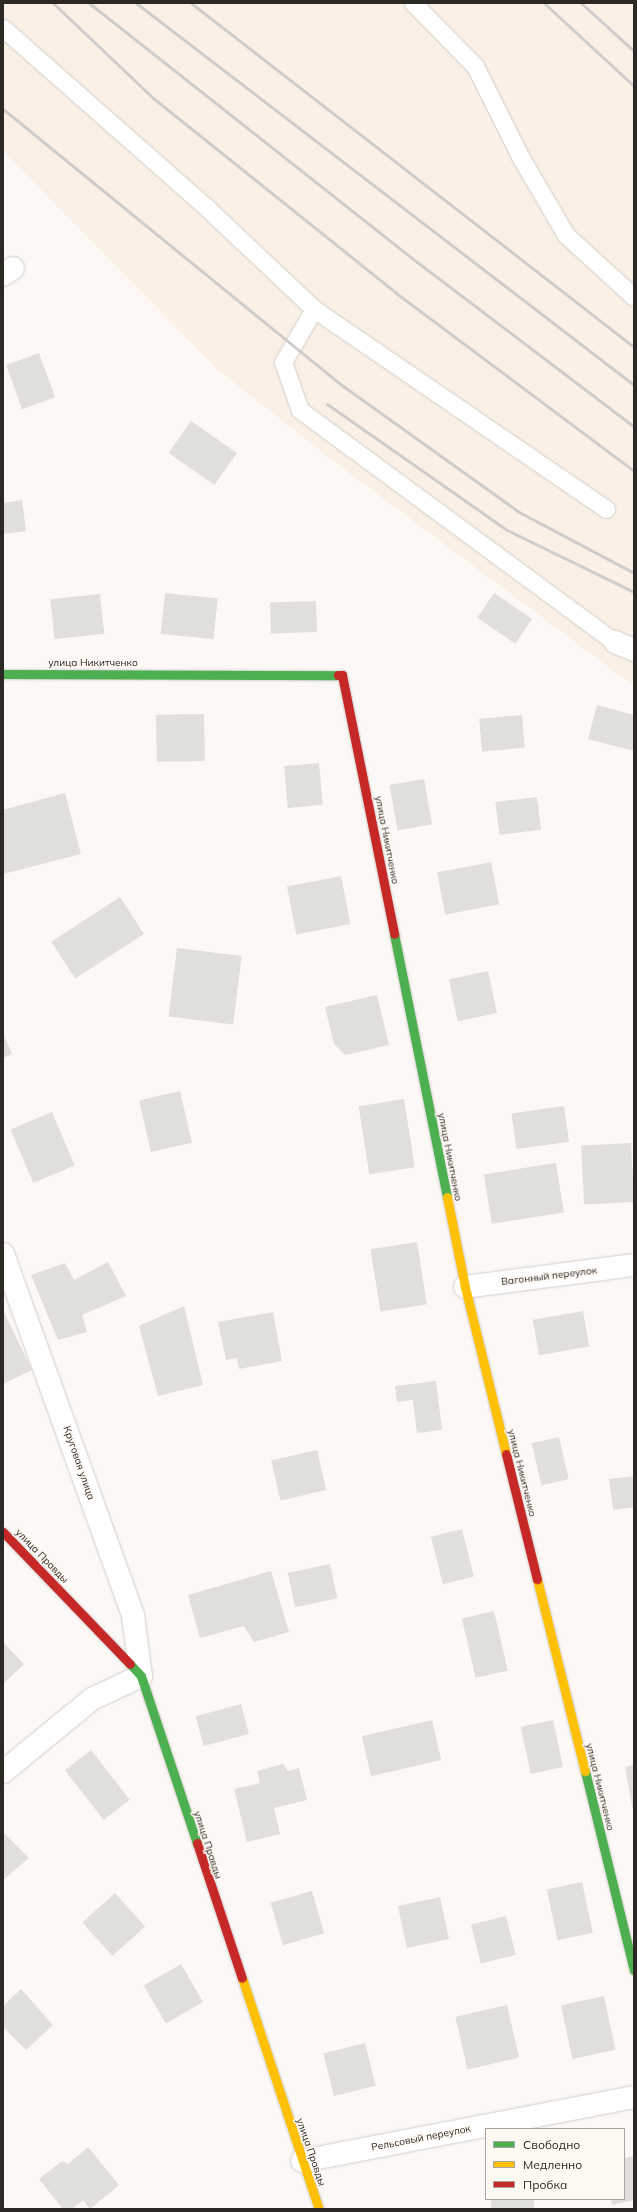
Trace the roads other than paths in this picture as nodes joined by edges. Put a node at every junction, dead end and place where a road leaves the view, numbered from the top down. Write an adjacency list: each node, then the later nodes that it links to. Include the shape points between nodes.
1 (413, 3): 3 (lane, via 476,66 521,158 566,235)
2 (3, 28): 4 (lane, via 208,209)
3 (634, 297)
4 (314, 309): 5 (lane); 6 (lane, via 283,362 300,410)
5 (606, 509)
6 (625, 646)
7 (3, 674): 10 (street, улица Никитченко, via 342,675)
8 (3, 1254): 12 (street, Круговая улица, via 133,1616)
9 (634, 1265): 10 (street, Вагонный переулок)
10 (465, 1287): 14 (street, улица Никитченко)
11 (3, 1532): 12 (street, улица Правды)
12 (141, 1676): 13 (street, via 92,1699); 16 (street, улица Правды)
13 (3, 1772)
14 (634, 1970)
15 (634, 2097): 16 (street, Рельсовый переулок)
16 (302, 2161): 17 (street, улица Правды)
17 (319, 2209)

